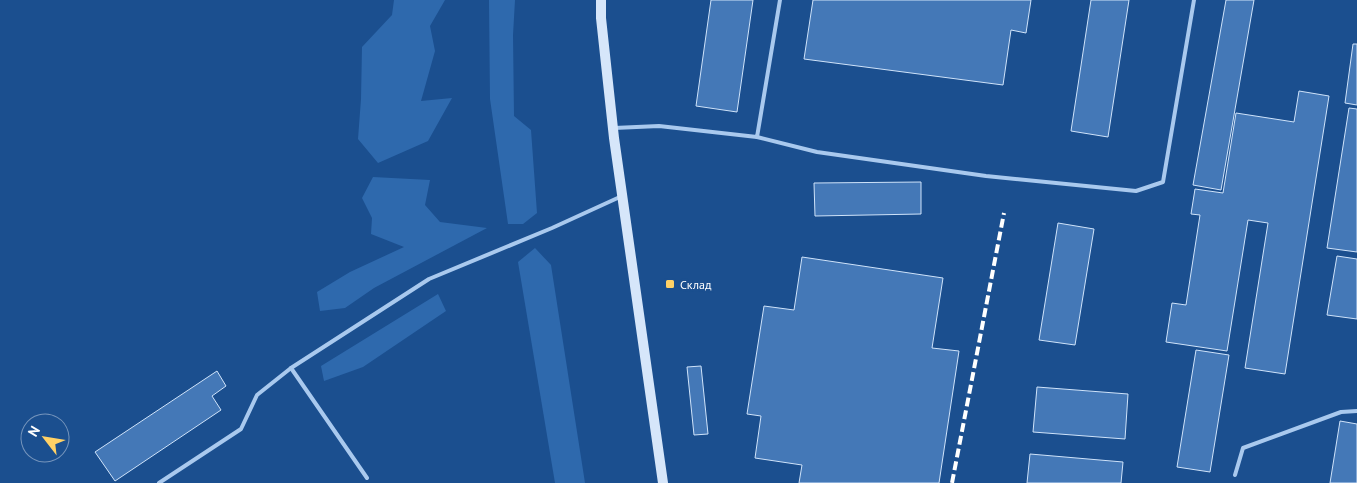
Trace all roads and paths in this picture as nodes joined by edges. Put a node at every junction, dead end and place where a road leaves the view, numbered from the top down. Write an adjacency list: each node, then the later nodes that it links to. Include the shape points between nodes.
1 (601, 0): 4 (street)
2 (780, 0): 5 (lane)
3 (1194, 0): 5 (lane, via 1163,182 1136,191 986,176 845,156)
4 (614, 128): 5 (lane, via 659,126); 6 (street)
5 (756, 137)
6 (622, 196): 7 (lane, via 429,279); 12 (street)
7 (291, 368): 10 (lane); 11 (lane, via 257,394 240,429)
8 (1357, 411): 9 (lane, via 1341,412 1243,448)
9 (1235, 475)
10 (367, 478)
11 (159, 483)
12 (663, 483)

